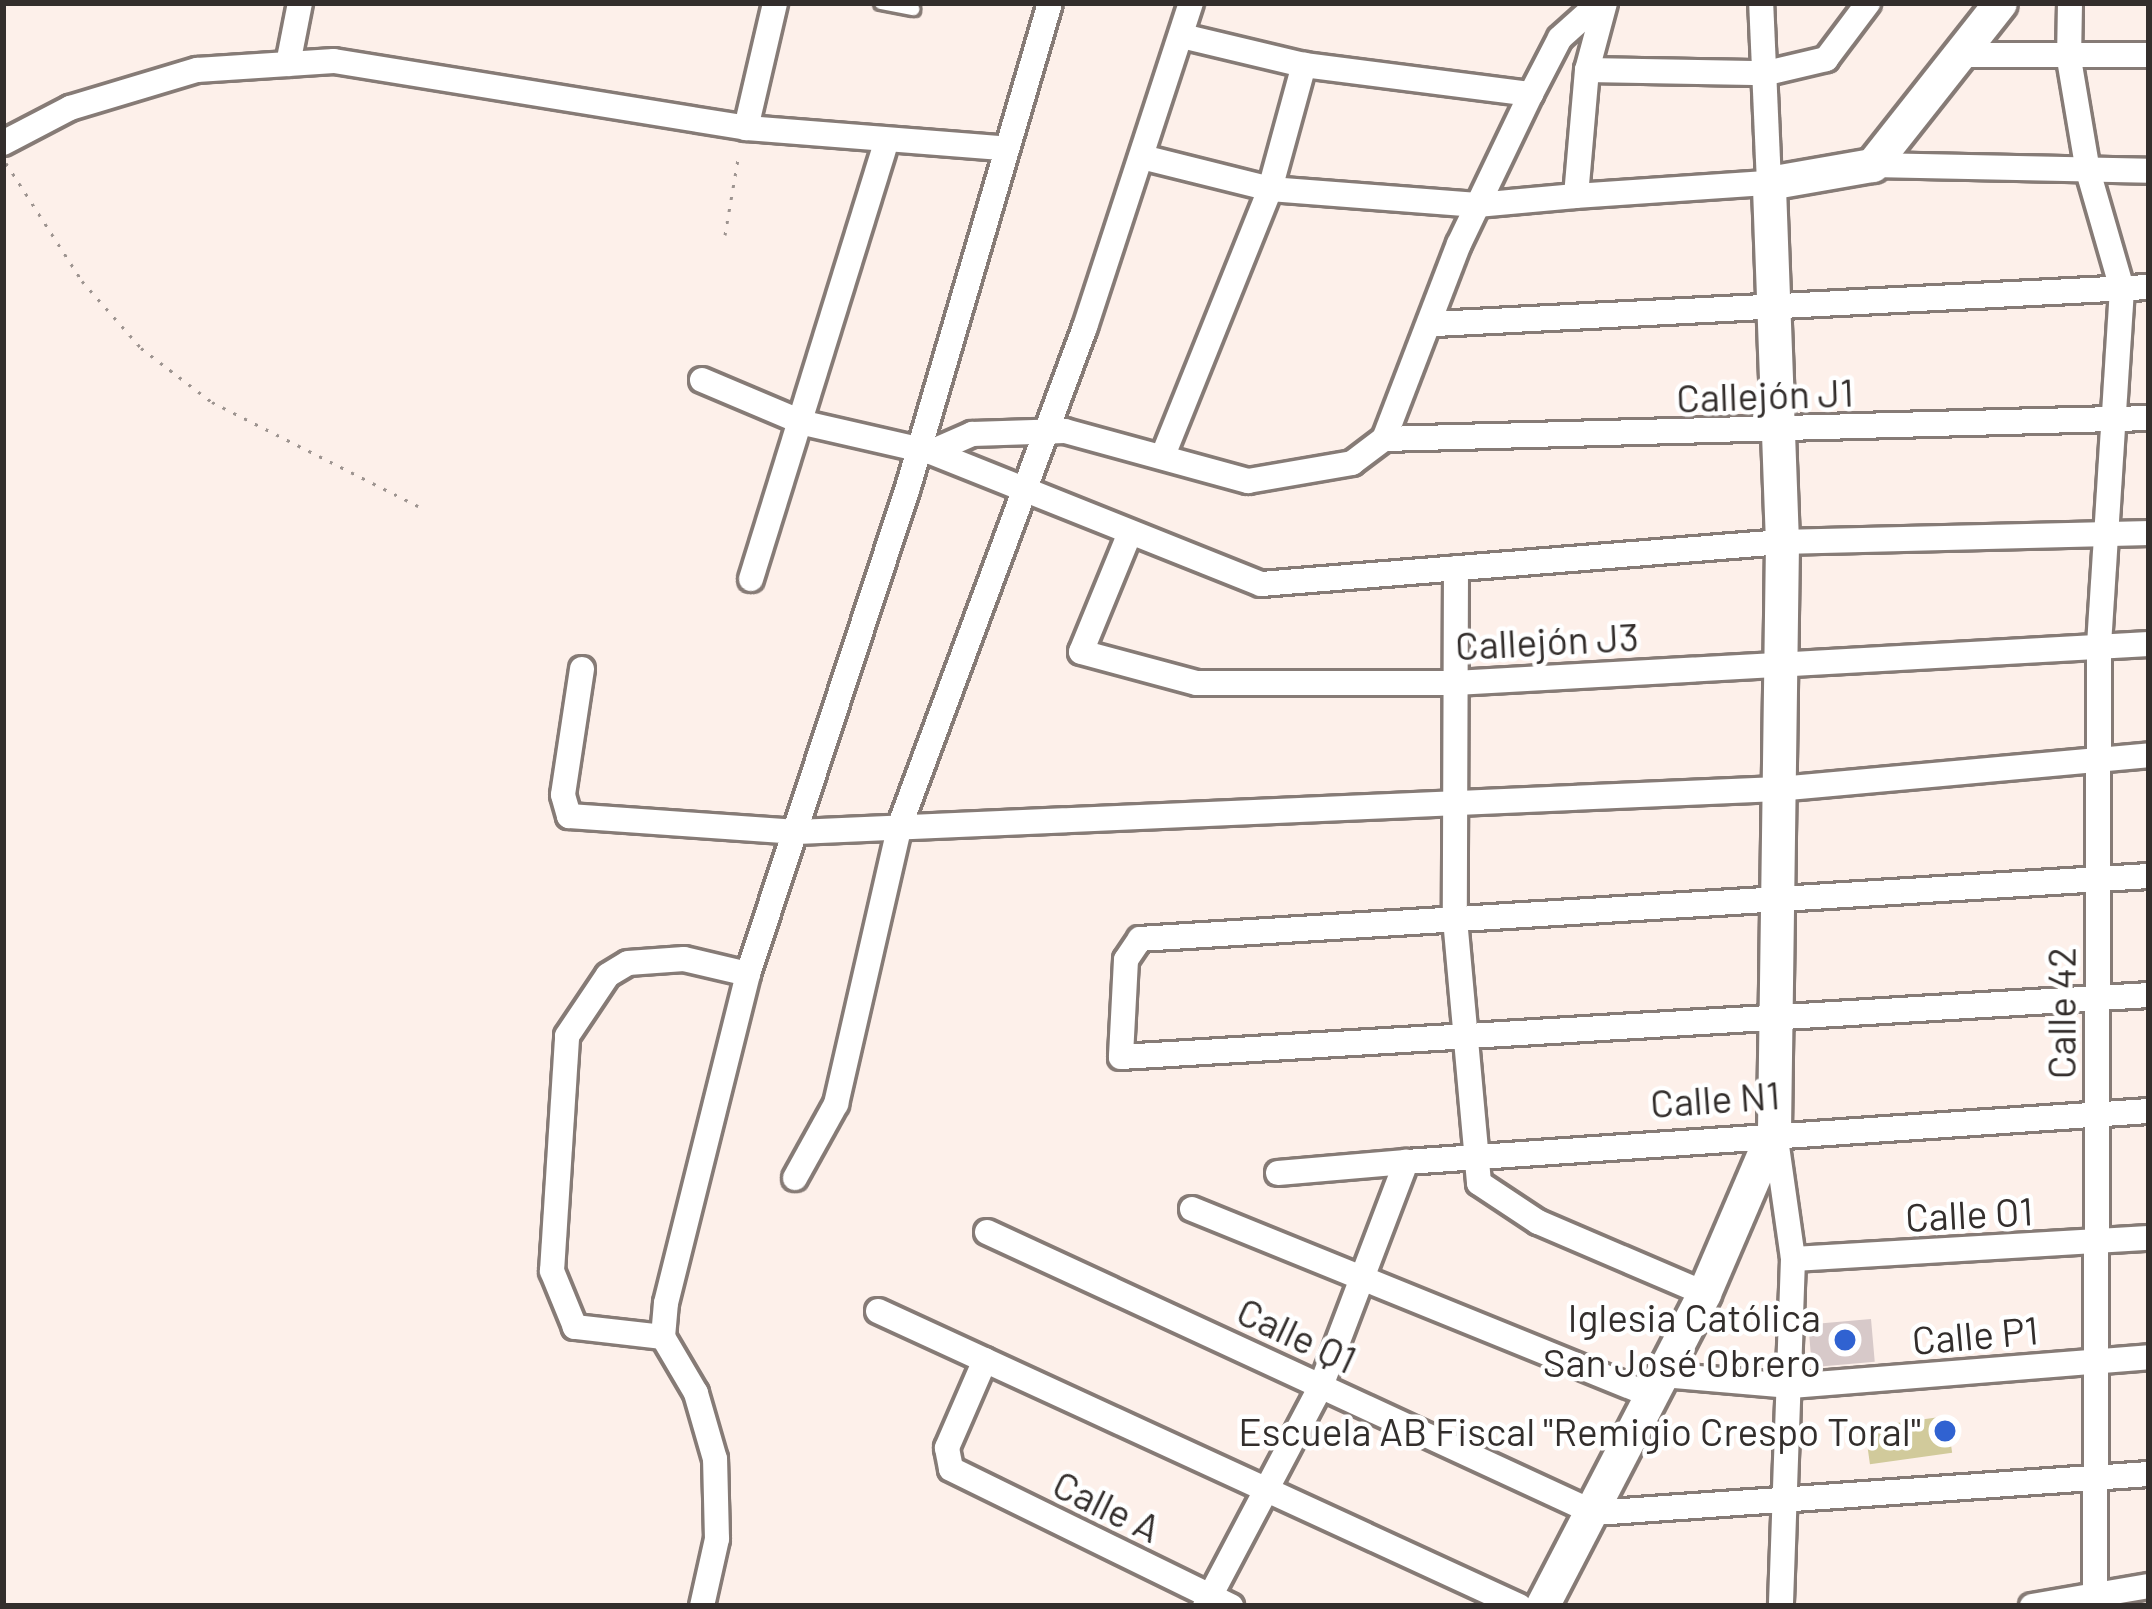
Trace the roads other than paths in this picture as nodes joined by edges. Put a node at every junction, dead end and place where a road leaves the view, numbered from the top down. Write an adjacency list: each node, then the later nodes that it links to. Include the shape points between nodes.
1 (300, 3): 16 (street)
2 (775, 3): 21 (street)
3 (881, 3): 11 (lane)
4 (1050, 3): 24 (street)
5 (1191, 3): 12 (street)
6 (1602, 3): 18 (street); 20 (street, via 1560,38)
7 (1761, 3): 19 (street)
8 (1868, 3): 19 (street, via 1826,59)
9 (2000, 3): 13 (street)
10 (2070, 3): 15 (street, Calle 42)
11 (913, 9)
12 (1182, 36): 17 (street); 25 (street)
13 (1964, 55): 15 (street); 26 (street)
14 (2149, 55): 15 (street)
15 (2068, 59): 27 (street, Calle 42)
16 (288, 64): 21 (street, via 400,65); 22 (street, via 196,70 70,108)
17 (1304, 65): 20 (street); 30 (street)
18 (1587, 70): 19 (street); 31 (street)
19 (1767, 73): 29 (street)
20 (1531, 94): 32 (street)
21 (746, 128): 23 (street)
22 (3, 143)
23 (885, 145): 24 (street); 40 (street)
24 (1002, 148): 44 (street)
25 (1142, 157): 30 (street); 42 (street)
26 (1872, 165): 27 (street); 29 (street)
27 (2088, 171): 28 (street); 34 (street, Calle 42)
28 (2149, 171)
29 (1768, 183): 31 (street); 35 (street)
30 (1270, 188): 32 (street); 45 (street)
31 (1576, 196): 32 (street)
32 (1477, 205): 36 (street)
33 (2149, 287): 34 (street)
34 (2122, 289): 35 (street); 39 (street, Calle 42)
35 (1774, 308): 36 (street); 41 (street)
36 (1436, 324): 43 (street)
37 (702, 380): 40 (street)
38 (2149, 418): 39 (street, Callejón J1)
39 (2117, 420): 41 (street, Callejón J1); 49 (street, Calle 42)
40 (804, 423): 44 (street); 52 (street)
41 (1776, 430): 43 (street, Callejón J1); 50 (street)
42 (1043, 431): 44 (street, via 972,434); 45 (street); 46 (street)
43 (1384, 440): 45 (street, via 1352,463 1293,480 1248,481)
44 (923, 450): 46 (street); 63 (street)
45 (1164, 453)
46 (1024, 493): 48 (street); 62 (street)
47 (2149, 533): 49 (street)
48 (1129, 535): 51 (street, via 1262,584); 57 (street, Callejón J3, via 1080,641 1092,660 1197,683)
49 (2108, 538): 50 (street); 54 (street, Calle 42)
50 (1782, 542): 51 (street); 55 (street)
51 (1456, 568): 57 (street)
52 (751, 579)
53 (2149, 644): 54 (street, Callejón J3)
54 (2099, 646): 55 (street, Callejón J3); 59 (street, Calle 42)
55 (1776, 665): 57 (street, Callejón J3); 60 (street)
56 (582, 669): 63 (street, via 562,795 569,816)
57 (1456, 683): 61 (street)
58 (2149, 755): 59 (street)
59 (2098, 757): 60 (street); 65 (street, Calle 42)
60 (1778, 789): 61 (street); 66 (street)
61 (1455, 800): 62 (street); 67 (street)
62 (900, 825): 63 (street); 79 (street, via 836,1104)
63 (796, 832): 68 (street)
64 (2149, 876): 65 (street)
65 (2098, 878): 66 (street); 70 (street, Calle 42)
66 (1776, 897): 67 (street); 71 (street)
67 (1455, 919): 72 (street); 72 (street, via 1140,939 1126,960 1120,1057)
68 (748, 974): 88 (street); 88 (street, via 684,959 628,964 608,975 567,1036 549,1220 568,1321 602,1335)
69 (2149, 995): 70 (street)
70 (2096, 998): 71 (street); 74 (street, Calle 42)
71 (1780, 1022): 72 (street); 75 (street)
72 (1463, 1040): 76 (street)
73 (2149, 1111): 74 (street, Calle N1)
74 (2096, 1113): 75 (street, Calle N1); 83 (street, Calle 42)
75 (1774, 1130): 76 (street, Calle N1); 84 (street); 86 (street)
76 (1471, 1155): 77 (street, Calle N1); 86 (street, via 1479,1183 1502,1204)
77 (1406, 1162): 78 (street, Calle N1); 85 (street)
78 (1278, 1173)
79 (795, 1178)
80 (1192, 1209): 85 (street, Calle P1)
81 (987, 1232): 92 (street, Calle Q1)
82 (2149, 1238): 83 (street, Calle O1)
83 (2095, 1241): 84 (street, Calle O1); 91 (street, Calle 42)
84 (1793, 1259): 94 (street)
85 (1365, 1273): 92 (street); 93 (street, Calle P1)
86 (1704, 1293): 93 (street)
87 (878, 1311): 90 (street)
88 (663, 1337): 103 (street, via 696,1393 715,1459 717,1539)
89 (2149, 1357): 91 (street, Calle P1)
90 (985, 1360): 97 (street); 102 (street, Calle A, via 946,1448 951,1469)
91 (2096, 1361): 94 (street, Calle P1); 96 (street, Calle 42)
92 (1321, 1386): 97 (street); 99 (street, Calle Q1)
93 (1658, 1386): 94 (street, Calle P1); 99 (street)
94 (1791, 1386): 98 (street)
95 (2149, 1474): 96 (street, Calle Q1)
96 (2096, 1478): 98 (street, Calle Q1); 101 (street, Calle 42)
97 (1264, 1489): 102 (street); 104 (street)
98 (1786, 1497): 99 (street, Calle Q1); 106 (street)
99 (1595, 1513): 105 (street)
100 (2149, 1586): 101 (street)
101 (2095, 1598): 107 (street)
102 (1215, 1603)
103 (703, 1606)
104 (1519, 1606)
105 (1542, 1606)
106 (1781, 1606)
107 (2032, 1606)

